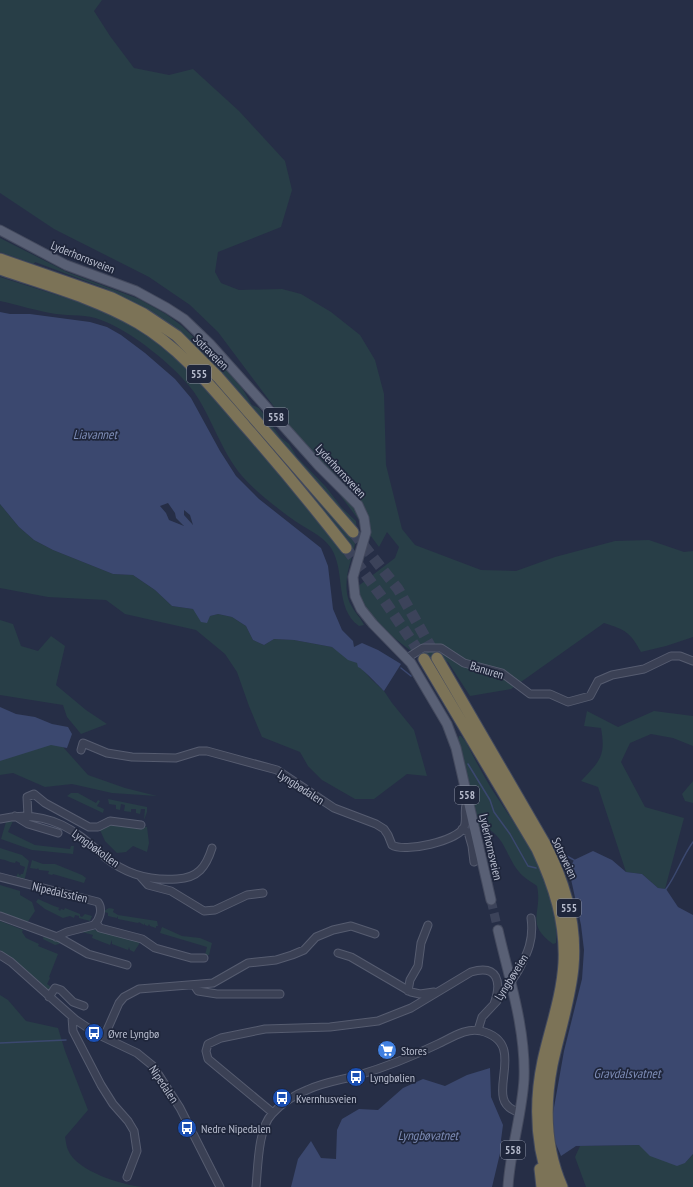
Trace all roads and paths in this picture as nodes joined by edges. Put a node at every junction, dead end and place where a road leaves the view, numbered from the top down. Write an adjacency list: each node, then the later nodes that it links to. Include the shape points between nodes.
1 (0, 230): 8 (main road, Lyderhornsveien / 558, via 66,265 127,286 150,297 184,320 210,344 358,506 364,518 366,532 353,577 355,596 373,624)
2 (0, 254): 5 (highway, 555)
3 (0, 259): 5 (highway, Sotraveien / 555)
4 (0, 269): 7 (highway, Sotraveien / 555, via 108,307 137,322 170,345 235,414 306,496)
5 (59, 279): 6 (highway, Sotraveien / 555, via 127,305 177,336 218,378)
6 (353, 532)
7 (346, 548)
8 (407, 658): 11 (street, Banuren, via 424,648 441,648 464,663 502,673 530,694 550,694 568,702 590,696 598,681 612,674 644,669 671,656); 13 (main road, Lyderhornsveien / 558, via 447,724 456,748)
9 (437, 658): 57 (highway, Sotraveien / 555, via 545,844 559,875 569,907 574,946 573,966 567,1004 552,1064 547,1116 551,1153)
10 (424, 659): 50 (highway, Sotraveien / 555, via 536,849 550,879 559,908 564,964 539,1082)
11 (693, 661)
12 (81, 750): 18 (street, Lyngbødalen, via 84,743 126,756 167,758 201,750 277,770 334,808 384,829 390,843 396,848 423,846 450,837)
13 (469, 804): 18 (street, via 466,805 465,824); 20 (main road, Lyderhornsveien / 558)
14 (15, 816): 15 (street, Lyngbøkollen); 16 (street, Lyngbøkollen); 19 (street, Lyngbøkollen, via 28,824)
15 (28, 816): 17 (street, Lyngbøkollen, via 27,797 34,794 45,803 89,827 98,827 110,821); 23 (street, Lyngbøkollen, via 64,826 81,836 111,861)
16 (0, 819)
17 (141, 825)
18 (462, 829): 20 (street, via 468,832)
19 (58, 833)
20 (475, 845): 22 (street); 26 (main road, Lyderhornsveien / 558)
21 (212, 848): 23 (street, Lyngbøkollen, via 206,866 193,876 173,880)
22 (474, 862)
23 (140, 876): 25 (street, Lyngbøkollen, via 148,886 171,891 204,911 215,910 247,895)
24 (0, 877): 29 (street, Nipedalsstien, via 95,900 101,907)
25 (263, 893)
26 (491, 900)
27 (0, 916): 33 (street)
28 (531, 918): 43 (street, Lyngbøveien, bridge, via 533,935 528,951 518,972)
29 (96, 923): 33 (street); 36 (street, via 100,928 142,939 156,948 191,958)
30 (428, 925): 39 (street, via 421,943 418,966 410,980)
31 (498, 930): 48 (main road, 558, via 523,1044 524,1079)
32 (375, 934): 38 (street, via 350,926 333,930 316,937 304,950 292,955 276,960 248,963 218,982)
33 (56, 936): 37 (street, via 88,954)
34 (338, 953): 39 (street, via 351,957)
35 (0, 955): 42 (street, Nipedalen)
36 (204, 958)
37 (127, 966)
38 (194, 985): 41 (street, via 198,991 217,994); 47 (street, via 148,987 129,994 115,1009)
39 (408, 991): 40 (street, via 420,994)
40 (438, 992): 43 (street, via 470,972 484,970 491,972 498,981); 49 (street, via 411,1008 378,1021 330,1027 265,1029 215,1040 208,1044 208,1059)
41 (280, 994)
42 (49, 997): 44 (street, via 55,988 61,990 73,1002); 45 (street, Nipedalen)
43 (494, 1004): 46 (street, Lyngbøveien, via 482,1017)
44 (84, 1006)
45 (72, 1017): 47 (street, Nipedalen); 51 (street, via 73,1031 101,1085 134,1131 136,1151)
46 (478, 1030): 48 (street, via 494,1037 504,1049 506,1063 503,1100 509,1108); 49 (street, via 465,1032 370,1072 307,1089)
47 (104, 1037): 52 (street, Nipedalen, via 137,1052 153,1066 180,1108)
48 (519, 1112): 54 (main road, 558)
49 (273, 1113): 53 (street, via 264,1126)
50 (537, 1117): 55 (highway, 555, via 534,1135); 56 (highway, Sotraveien / 555, via 541,1153)
51 (127, 1177)
52 (220, 1187)
53 (256, 1187)
54 (508, 1187)
55 (542, 1187)
56 (551, 1187)
57 (562, 1187)

